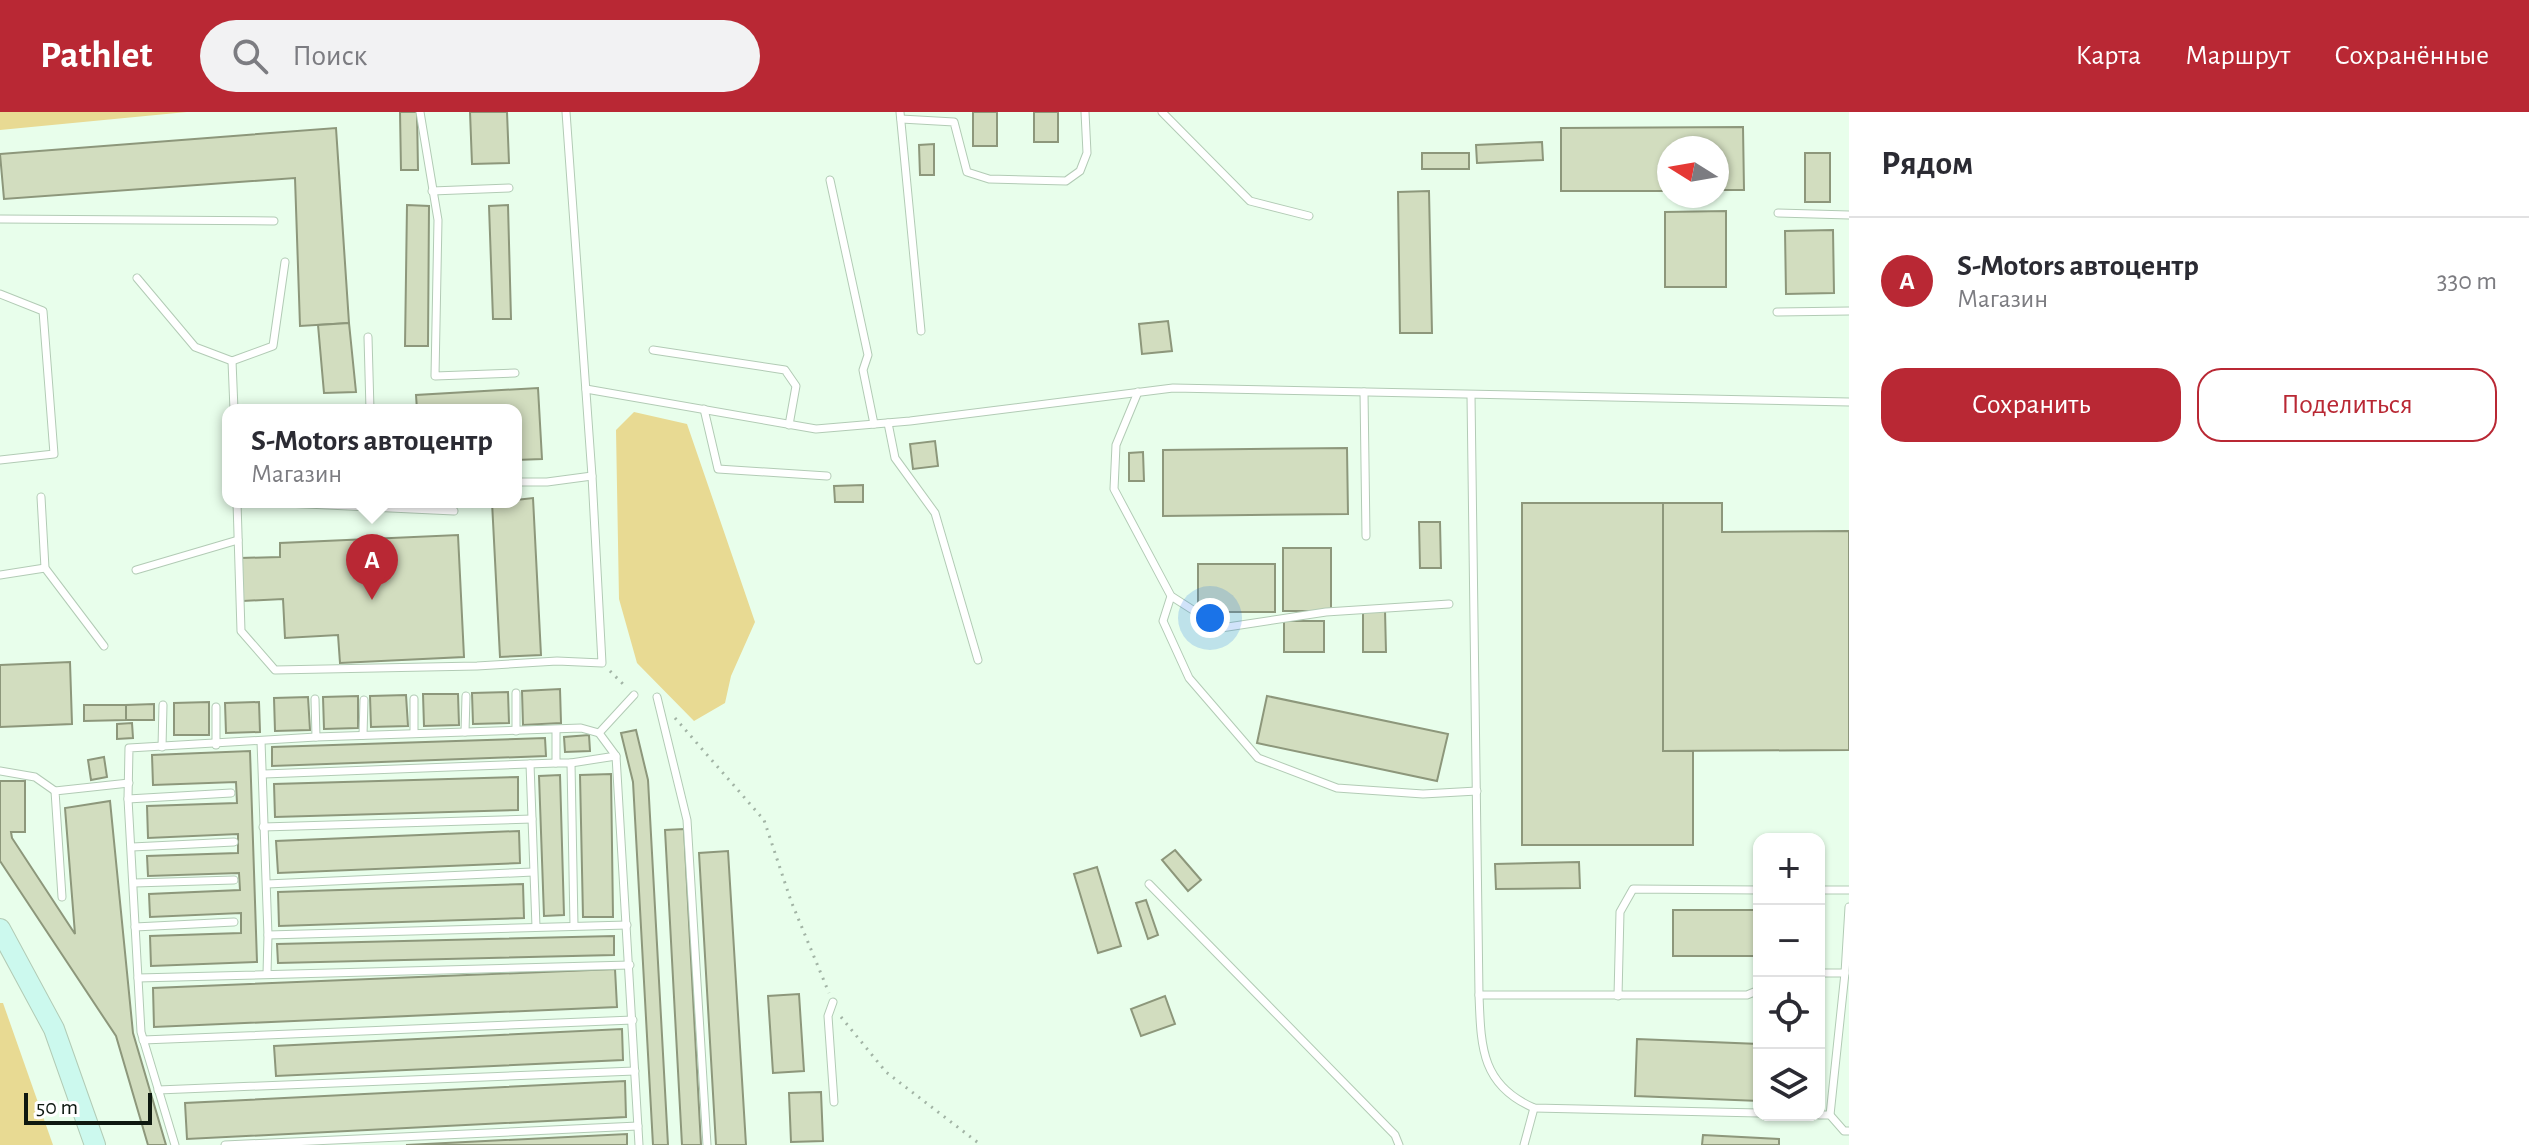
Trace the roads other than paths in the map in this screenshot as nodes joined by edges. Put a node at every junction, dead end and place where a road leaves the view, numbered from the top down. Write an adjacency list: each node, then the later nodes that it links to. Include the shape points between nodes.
1 (420, 112): 8 (lane)
2 (566, 112): 24 (lane)
3 (1085, 112): 5 (lane, via 1087,153 1080,171 1066,181 989,179 967,172 954,122)
4 (1162, 112): 11 (lane, via 1250,201)
5 (901, 115): 19 (lane)
6 (830, 180): 33 (lane, via 868,355 863,370)
7 (509, 188): 8 (lane)
8 (432, 191): 23 (lane, via 438,220 435,376)
9 (1778, 213): 10 (lane)
10 (1849, 215)
11 (1309, 216)
12 (0, 219): 13 (lane)
13 (274, 221)
14 (285, 262): 22 (lane, via 273,346)
15 (137, 278): 22 (lane, via 195,347)
16 (0, 294): 35 (lane, via 43,311 54,454)
17 (1849, 311): 18 (lane)
18 (1777, 312)
19 (921, 331)
20 (368, 337): 30 (lane)
21 (653, 350): 34 (lane, via 785,370 796,386)
22 (232, 361): 29 (lane)
23 (515, 373)
24 (586, 389): 31 (lane); 36 (lane)
25 (1138, 392): 26 (lane); 32 (lane); 48 (lane, via 1116,445 1114,489)
26 (1364, 392): 27 (lane); 43 (lane)
27 (1471, 395): 28 (lane); 79 (lane)
28 (1849, 402)
29 (234, 404)
30 (370, 404)
31 (704, 409): 34 (lane); 37 (lane, via 718,469)
32 (888, 423): 33 (lane); 51 (lane, via 895,458 935,513)
33 (874, 424): 34 (lane, via 816,429)
34 (789, 425)
35 (0, 460)
36 (592, 476): 38 (lane); 44 (lane, via 602,663 275,670 241,631)
37 (827, 476)
38 (522, 482)
39 (41, 497): 45 (lane)
40 (237, 508): 44 (lane)
41 (391, 508): 42 (lane)
42 (454, 511)
43 (1366, 536)
44 (238, 540): 46 (lane)
45 (45, 568): 47 (lane); 50 (lane)
46 (136, 570)
47 (0, 575)
48 (1171, 596): 49 (lane, via 1221,628 1326,612); 79 (lane, via 1163,621 1189,678 1258,758 1337,788 1423,794)
49 (1449, 604)
50 (104, 646)
51 (978, 660)
52 (516, 693): 62 (lane)
53 (634, 695): 65 (lane)
54 (466, 696): 63 (lane)
55 (657, 697): 127 (lane, via 687,820)
56 (315, 699): 67 (lane)
57 (414, 699): 64 (lane)
58 (364, 700): 66 (lane)
59 (163, 705): 70 (lane)
60 (216, 707): 69 (lane)
61 (556, 730): 62 (lane); 65 (lane); 72 (lane)
62 (516, 731): 63 (lane)
63 (465, 732): 64 (lane)
64 (414, 733): 66 (lane)
65 (599, 733): 71 (lane)
66 (363, 735): 67 (lane)
67 (316, 737): 68 (lane)
68 (261, 741): 69 (lane); 76 (lane)
69 (216, 745): 70 (lane)
70 (162, 747): 77 (lane, via 129,748)
71 (616, 756): 73 (lane); 97 (lane)
72 (556, 763): 73 (lane); 74 (lane)
73 (571, 763): 98 (lane)
74 (530, 764): 76 (lane); 82 (lane)
75 (0, 771): 78 (lane, via 35,777)
76 (264, 774): 83 (lane)
77 (129, 783): 78 (lane); 81 (lane)
78 (55, 791): 94 (lane)
79 (1477, 791): 109 (lane)
80 (231, 793): 81 (lane)
81 (128, 799): 85 (lane)
82 (532, 819): 83 (lane); 86 (lane)
83 (263, 827): 89 (lane)
84 (234, 842): 85 (lane)
85 (132, 847): 88 (lane)
86 (533, 872): 89 (lane); 100 (lane)
87 (234, 880): 88 (lane)
88 (134, 883): 99 (lane)
89 (267, 884): 102 (lane)
90 (1149, 884): 128 (lane, via 1395,1135)
91 (1753, 890): 110 (lane, via 1633,889 1620,912)
92 (1825, 890): 93 (lane)
93 (1849, 890)
94 (62, 897)
95 (1849, 907): 105 (lane)
96 (234, 922): 99 (lane)
97 (627, 925): 98 (lane); 103 (lane)
98 (574, 926): 100 (lane)
99 (135, 927): 107 (lane)
100 (536, 927): 102 (lane)
101 (0, 929): 123 (main road, via 54,1029)
102 (268, 935): 106 (lane)
103 (630, 965): 106 (lane); 112 (lane)
104 (1825, 973): 105 (lane)
105 (1845, 973): 120 (lane)
106 (267, 974): 107 (lane)
107 (138, 978): 113 (lane)
108 (1753, 992): 110 (lane)
109 (1479, 995): 110 (lane); 117 (lane, via 1487,1064 1514,1099)
110 (1618, 996)
111 (833, 1002): 116 (lane, via 828,1016)
112 (633, 1020): 113 (lane); 114 (lane)
113 (143, 1040): 115 (lane)
114 (635, 1071): 115 (lane); 121 (lane)
115 (158, 1090): 124 (lane)
116 (834, 1102)
117 (1534, 1108): 118 (lane); 129 (lane)
118 (1753, 1113)
119 (1825, 1115): 120 (lane)
120 (1830, 1115): 122 (lane)
121 (638, 1126): 125 (lane); 126 (lane)
122 (1849, 1131)
123 (95, 1145)
124 (175, 1145)
125 (225, 1145)
126 (639, 1145)
127 (707, 1145)
128 (1399, 1145)
129 (1524, 1145)

